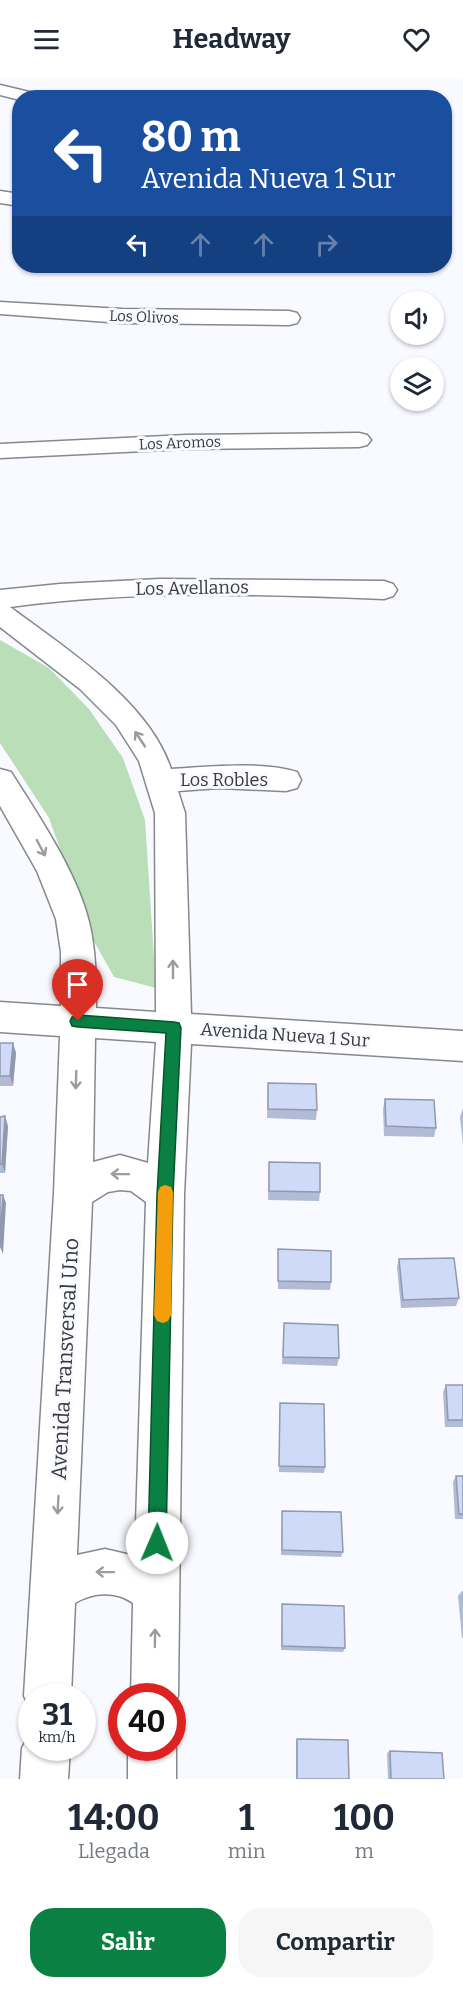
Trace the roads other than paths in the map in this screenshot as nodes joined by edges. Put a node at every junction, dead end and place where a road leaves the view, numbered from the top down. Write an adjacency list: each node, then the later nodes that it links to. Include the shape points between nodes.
1 (0, 308): 2 (street, Los Olivos, via 134,317)
2 (288, 318)
3 (359, 440): 4 (street, Los Aromos, via 186,442)
4 (0, 451)
5 (384, 590): 6 (street, Los Avellanos, via 134,589)
6 (0, 599)
7 (0, 613): 10 (street, one-way to 7, via 141,739 109,699)
8 (0, 780): 11 (street, Avenida Transversal Uno)
9 (286, 780): 10 (street, Los Robles, via 219,777)
10 (162, 781): 14 (street, one-way to 10, via 172,833)
11 (12, 819): 13 (street, Avenida Transversal Uno, one-way to 13, via 53,870 72,919 78,952)
12 (0, 1017): 13 (street, Avenida Nueva 1 Sur)
13 (78, 1021): 14 (street, Avenida Nueva 1 Sur); 16 (street, Avenida Transversal Uno, one-way to 16)
14 (174, 1028): 15 (street, Avenida Nueva 1 Sur); 17 (street)
15 (463, 1046)
16 (73, 1193): 17 (street, one-way to 16, via 141,1176 126,1173 106,1173); 18 (street, Avenida Transversal Uno, one-way to 18)
17 (165, 1195): 19 (street)
18 (54, 1590): 19 (street, one-way to 18, via 123,1573 104,1571 87,1573); 20 (street, Avenida Transversal Uno)
19 (156, 1591): 21 (street, one-way to 19)
20 (49, 1683)
21 (154, 1683)
22 (45, 1761): 24 (street)
23 (152, 1761): 25 (street)
24 (44, 1779)
25 (152, 1779)

